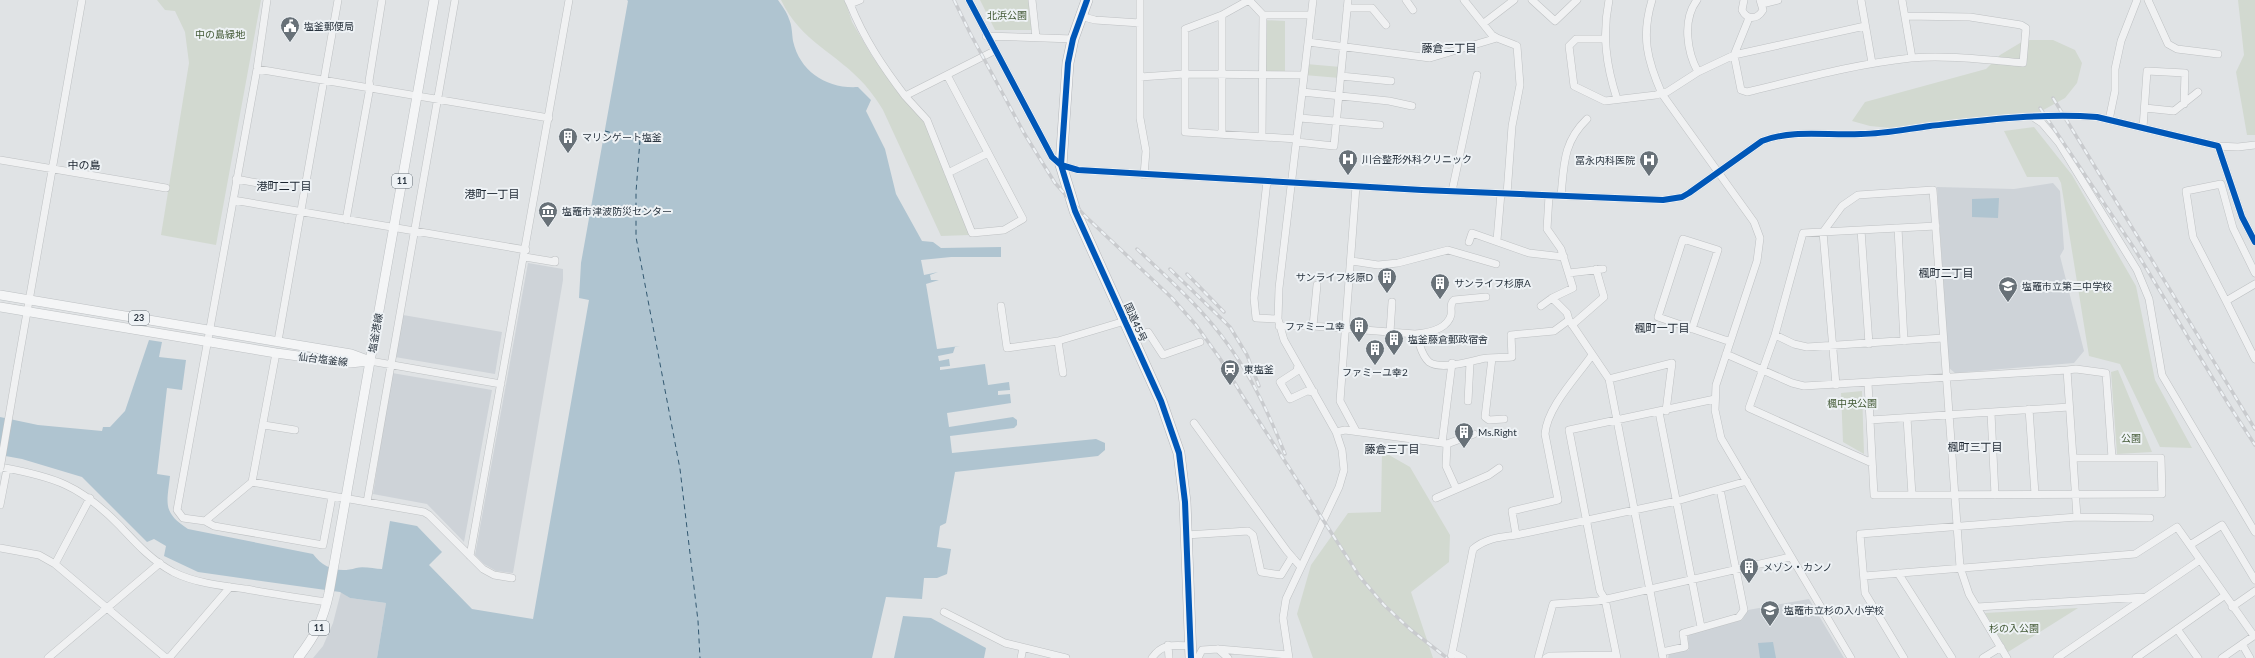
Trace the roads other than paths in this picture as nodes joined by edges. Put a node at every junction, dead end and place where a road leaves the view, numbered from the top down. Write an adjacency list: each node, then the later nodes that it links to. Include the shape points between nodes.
1 (82, 0): 95 (street)
2 (267, 0): 55 (street)
3 (338, 0): 65 (street)
4 (382, 0): 67 (street)
5 (434, 0): 71 (main road, 塩釜港線 / 11)
6 (455, 0): 74 (street)
7 (569, 0): 80 (street)
8 (860, 0): 29 (street)
9 (969, 0): 43 (street)
10 (1032, 0): 44 (street)
11 (1086, 0): 35 (highway, 国道45号)
12 (1140, 0): 39 (street)
13 (1313, 0): 36 (street)
14 (1348, 0): 31 (street)
15 (1406, 0): 32 (street)
16 (1464, 0): 40 (street)
17 (1514, 0): 40 (street)
18 (1532, 0): 19 (street, via 1555,21)
19 (1577, 0)
20 (1609, 0): 47 (street)
21 (1652, 0): 70 (street, via 1646,30 1646,50)
22 (1744, 0): 38 (street, via 1742,10)
23 (1778, 0): 30 (street)
24 (1861, 0): 42 (street)
25 (1902, 0): 37 (street)
26 (2137, 0): 83 (street, via 2120,41)
27 (2148, 0): 51 (street, via 2168,44 2178,49)
28 (1694, 1): 56 (street, via 1688,40 1690,55)
29 (849, 2): 72 (street, via 859,27 875,55)
30 (1761, 2): 38 (street, via 1761,13)
31 (1347, 8): 41 (street, via 1372,8); 49 (street)
32 (1413, 10)
33 (1222, 15): 34 (street, via 1249,0); 57 (street, via 1185,29); 58 (street)
34 (1263, 15): 36 (street); 59 (street)
35 (1080, 16): 39 (street, via 1095,20); 46 (highway, 国道45号)
36 (1311, 16): 48 (street)
37 (1905, 16): 53 (street); 53 (street, via 1970,17 2026,28 2023,63 1953,57)
38 (1749, 18): 52 (street)
39 (1140, 22): 64 (street)
40 (1484, 23): 45 (street)
41 (1386, 25)
42 (1866, 26): 52 (street); 54 (street)
43 (986, 36): 44 (street); 50 (street)
44 (1036, 38): 46 (street)
45 (1497, 38): 49 (street, via 1430,58); 106 (street, via 1517,46 1520,76)
46 (1072, 39): 94 (highway, 国道45号, via 1065,91)
47 (1604, 39): 75 (street, via 1610,79); 75 (street, via 1576,39 1570,46 1574,86 1606,101)
48 (1308, 42): 49 (street); 61 (street)
49 (1344, 46): 63 (street)
50 (994, 51): 60 (street); 94 (street, via 1052,157)
51 (2218, 54)
52 (1734, 55): 54 (street, via 1741,90 1747,92); 56 (street)
53 (1912, 58): 54 (street)
54 (1872, 63)
55 (256, 69): 65 (street); 99 (street)
56 (1698, 72): 70 (street)
57 (1184, 74): 58 (street); 64 (street); 87 (street, via 1186,132)
58 (1223, 74): 59 (street); 87 (street)
59 (1262, 74): 61 (street); 88 (street)
60 (947, 75): 72 (street); 92 (street)
61 (1304, 75): 68 (street)
62 (1477, 75): 105 (street)
63 (1341, 76): 66 (street); 73 (street)
64 (1140, 77): 98 (street, via 1140,118 1146,151)
65 (325, 80): 67 (street); 110 (street)
66 (1391, 81)
67 (370, 87): 71 (street); 111 (street)
68 (1302, 92): 73 (street); 81 (street)
69 (2198, 92): 76 (street)
70 (1662, 94): 75 (street); 97 (street)
71 (417, 95): 74 (street); 113 (main road, 塩釜港線 / 11)
72 (905, 96): 96 (street, via 927,120)
73 (1339, 96): 77 (street); 84 (street)
74 (438, 99): 80 (street); 116 (street)
75 (1617, 99)
76 (2184, 104): 78 (street, via 2174,111); 78 (street, via 2185,73 2147,71)
77 (1412, 106)
78 (2145, 108): 86 (street)
79 (2033, 117): 83 (street, via 2079,116); 97 (street, via 1862,134 1783,135 1762,141); 224 (street, via 2042,122 2057,140 2137,270 2149,299 2162,375)
80 (549, 118): 121 (street)
81 (1300, 118): 84 (street); 89 (street)
82 (1587, 119): 108 (street, via 1578,128 1565,152)
83 (2109, 120): 86 (street)
84 (1336, 121): 85 (street); 89 (street, via 1334,146)
85 (1380, 125)
86 (2143, 128): 91 (street)
87 (1222, 134): 88 (street)
88 (1262, 137): 89 (street)
89 (1297, 141): 101 (street)
90 (2255, 145): 91 (street)
91 (2218, 146): 120 (street, via 2242,217)
92 (988, 153): 96 (street); 96 (street, via 1023,219 1004,230 972,233)
93 (0, 160): 95 (street)
94 (1060, 165): 98 (street, via 1078,170); 140 (highway, 国道45号, via 1075,211)
95 (53, 169): 104 (street); 133 (street)
96 (948, 173)
97 (1719, 174): 108 (street, via 1689,193 1674,199); 154 (street, via 1754,222 1760,238 1757,261)
98 (1144, 175): 100 (street)
99 (236, 179): 102 (street); 109 (street)
100 (1267, 181): 101 (street); 141 (street, via 1254,298 1256,318)
101 (1292, 183): 103 (street); 141 (street, via 1278,288)
102 (268, 184)
103 (1356, 186): 105 (street); 124 (street)
104 (166, 188)
105 (1452, 191): 106 (street)
106 (1504, 193): 107 (street); 118 (street)
107 (1549, 196): 108 (street); 122 (street, via 1546,229)
108 (1561, 196)
109 (233, 200): 110 (street); 144 (street)
110 (301, 212): 111 (street); 152 (street)
111 (346, 220): 113 (street)
112 (1936, 226): 114 (street); 117 (street, via 1933,190 1873,193 1858,195 1848,201); 151 (street)
113 (393, 228): 116 (street); 165 (main road, 塩釜港線 / 11)
114 (1898, 228): 115 (street); 155 (street)
115 (1861, 230): 117 (street); 158 (street)
116 (415, 232): 121 (street); 168 (street)
117 (1823, 232): 149 (street, via 1803,233); 159 (street)
118 (1496, 240): 119 (street, via 1472,233); 122 (street, via 1529,253)
119 (1469, 242)
120 (2255, 242)
121 (525, 254): 123 (street); 176 (street)
122 (1564, 257): 127 (street)
123 (555, 260)
124 (1352, 261): 125 (street, via 1378,265 1398,263 1448,250); 146 (street)
125 (1496, 264)
126 (2255, 272): 134 (street, via 2233,228 2221,184 2186,191 2193,237)
127 (1569, 273): 132 (street, via 1573,288); 142 (street, via 1600,269 1604,297)
128 (2255, 284): 134 (street)
129 (1317, 285): 143 (street)
130 (0, 295): 133 (main road, 仙台塩釜線 / 23)
131 (1486, 297): 148 (street, via 1454,300 1451,302 1451,316 1441,327 1433,332)
132 (1552, 298): 137 (street); 142 (street, via 1567,313)
133 (29, 300): 139 (street); 144 (main road, 仙台塩釜線 / 23)
134 (2226, 301): 164 (street)
135 (1392, 302): 147 (street)
136 (1001, 306): 153 (street, via 1007,348)
137 (1541, 306)
138 (0, 307): 139 (main road, 仙台塩釜線 / 23)
139 (27, 311): 156 (main road, 仙台塩釜線 / 23); 200 (street, bridge)
140 (1125, 321): 150 (highway, 国道45号); 153 (street)
141 (1278, 322): 143 (street); 169 (street, via 1284,340)
142 (1570, 322): 162 (street); 163 (street, via 1554,331 1511,336 1512,357)
143 (1313, 326): 146 (street)
144 (209, 329): 152 (main road, 仙台塩釜線 / 23); 156 (street)
145 (1692, 329): 145 (street, via 1658,317 1683,239 1718,250); 154 (street)
146 (1347, 330): 147 (street); 193 (street, via 1340,401)
147 (1390, 332): 148 (street)
148 (1415, 334): 166 (street, via 1420,351 1429,361 1442,366)
149 (1775, 335): 159 (street, via 1807,347); 170 (street)
150 (1132, 337): 157 (street, via 1148,332 1163,354); 225 (highway, 国道45号, via 1161,401 1178,453)
151 (1944, 338): 155 (street); 173 (street)
152 (278, 341): 165 (main road, 仙台塩釜線 / 23, via 351,354)
153 (1058, 341): 172 (street)
154 (1730, 341): 161 (street)
155 (1904, 341): 158 (street)
156 (206, 342): 160 (main road, 仙台塩釜線 / 23); 222 (street, via 177,510 183,518)
157 (1200, 342)
158 (1869, 344): 159 (street)
159 (1832, 347): 177 (street)
160 (276, 353): 165 (main road, 仙台塩釜線 / 23, via 350,363); 191 (street)
161 (1726, 354): 170 (street); 179 (street, via 1716,385)
162 (1592, 355): 174 (street); 226 (street, via 1551,413 1546,425 1545,434 1558,500 1512,511)
163 (1492, 358): 167 (street); 187 (street, via 1485,417 1489,420)
164 (2255, 358)
165 (370, 361): 168 (street); 214 (main road, 塩釜港線 / 11)
166 (1452, 363): 167 (street); 196 (street)
167 (1470, 364): 180 (street)
168 (390, 365): 176 (street); 216 (street)
169 (1298, 365): 178 (street); 178 (street, via 1297,371 1280,382 1290,399 1307,391)
170 (1762, 370): 177 (street, via 1804,386); 199 (street, via 1750,408)
171 (2067, 370): 173 (street); 181 (street); 198 (street, via 2106,373)
172 (1063, 372)
173 (1946, 378): 175 (street); 185 (street)
174 (1609, 379): 183 (street, via 1672,363); 189 (street)
175 (1868, 383): 177 (street); 188 (street)
176 (501, 384): 229 (street)
177 (1836, 385)
178 (1314, 392): 194 (street)
179 (1715, 399): 183 (street); 202 (street, via 1721,438)
180 (1468, 401)
181 (2069, 407): 182 (street); 197 (street)
182 (2029, 409): 184 (street); 206 (street)
183 (1662, 411): 189 (street); 215 (street)
184 (1991, 413): 185 (street); 210 (street)
185 (1949, 416): 186 (street); 209 (street)
186 (1907, 418): 188 (street); 208 (street)
187 (1504, 419)
188 (1870, 420): 199 (street)
189 (1616, 421): 218 (street); 221 (street, via 1569,430)
190 (1194, 423): 230 (street)
191 (264, 425): 192 (street); 203 (street)
192 (295, 430)
193 (1356, 431): 194 (street); 196 (street)
194 (1336, 432): 235 (street, via 1342,450 1344,470 1339,486)
195 (1474, 434): 196 (street)
196 (1445, 444): 204 (street, via 1446,466)
197 (2073, 458): 198 (street); 207 (street)
198 (2112, 458): 207 (street, via 2161,458 2162,494)
199 (1872, 463): 208 (street, via 1874,495)
200 (2, 468): 212 (street, via 57,480); 217 (street)
201 (1499, 468): 204 (street, via 1489,475)
202 (1747, 481): 205 (street); 231 (street)
203 (252, 482): 211 (street); 222 (street)
204 (1456, 488): 213 (street)
205 (1720, 489): 215 (street); 237 (street)
206 (2035, 494): 207 (street); 210 (street)
207 (2075, 494): 219 (street)
208 (1912, 495): 209 (street)
209 (1954, 495): 210 (street); 223 (street)
210 (1995, 495)
211 (332, 497): 214 (street); 222 (street, via 323,545 214,526)
212 (90, 498): 233 (street); 234 (street)
213 (1436, 498)
214 (346, 500): 216 (street); 247 (main road, 塩釜港線 / 11)
215 (1677, 501): 218 (street); 242 (street)
216 (367, 502): 229 (street, via 424,512)
217 (0, 505)
218 (1634, 510): 221 (street); 244 (street)
219 (2077, 517): 220 (street); 223 (street)
220 (2150, 518)
221 (1587, 520): 226 (street); 249 (street, via 1600,591)
222 (205, 521)
223 (1957, 526): 236 (street); 239 (street, via 1860,534)
224 (2255, 532)
225 (1186, 535): 230 (street, via 1248,531 1253,535 1260,572 1281,575); 259 (highway, 国道45号)
226 (1516, 535): 264 (street, via 1495,537 1473,549)
227 (2190, 545): 232 (street); 236 (street, via 2177,527 2135,554); 241 (street, via 2222,525)
228 (0, 548): 233 (street, via 39,555)
229 (470, 556): 240 (street, via 483,569 494,575)
230 (1292, 557): 235 (street)
231 (1790, 557): 237 (street); 283 (street)
232 (2200, 560): 246 (street); 248 (street)
233 (55, 564): 251 (street)
234 (160, 564): 243 (street, via 183,577); 251 (street)
235 (1300, 566): 266 (street, via 1286,599 1283,618)
236 (1960, 567): 238 (street); 250 (street, via 1965,586)
237 (1735, 569): 242 (street); 254 (street, via 1744,610 1742,614)
238 (1898, 573): 239 (street); 285 (street)
239 (1864, 576): 284 (street, via 1865,593)
240 (512, 578)
241 (2255, 580)
242 (1692, 581): 244 (street); 254 (street)
243 (230, 587): 247 (street); 270 (street)
244 (1649, 590): 249 (street); 265 (street)
245 (2255, 591): 252 (street)
246 (2224, 596): 252 (street); 255 (street)
247 (328, 598): 271 (main road, 塩釜港線 / 11, via 324,616 314,637)
248 (2145, 598): 250 (street); 288 (street)
249 (1605, 599): 267 (street); 281 (street, via 1598,602 1553,604)
250 (1977, 607): 260 (street)
251 (106, 608): 269 (street); 270 (street)
252 (2232, 608): 256 (street)
253 (944, 612): 261 (street, via 1005,643)
254 (1701, 627): 265 (street, via 1683,633 1686,647)
255 (2177, 629): 268 (street); 289 (street)
256 (2254, 636): 257 (street)
257 (2242, 644): 290 (street); 291 (street)
258 (1168, 645): 259 (street); 274 (street, via 1157,650); 275 (street)
259 (1190, 646): 276 (highway, 国道45号)
260 (2001, 647): 286 (street); 287 (street)
261 (1023, 648): 272 (street); 273 (street)
262 (1218, 649): 263 (street); 277 (street, via 1202,650); 278 (street)
263 (1255, 652): 266 (street); 279 (street)
264 (1452, 655): 280 (street)
265 (1662, 655)
266 (1289, 656)
267 (1616, 656): 282 (street)
268 (2141, 657)
269 (48, 658)
270 (167, 658)
271 (298, 658)
272 (1021, 658)
273 (1066, 658)
274 (1152, 658)
275 (1169, 658)
276 (1191, 658)
277 (1198, 658)
278 (1228, 658)
279 (1261, 658)
280 (1463, 658)
281 (1538, 658)
282 (1546, 658)
283 (1851, 658)
284 (1904, 658)
285 (1952, 658)
286 (1983, 658)
287 (2008, 658)
288 (2057, 658)
289 (2198, 658)
290 (2222, 658)
291 (2250, 658)

